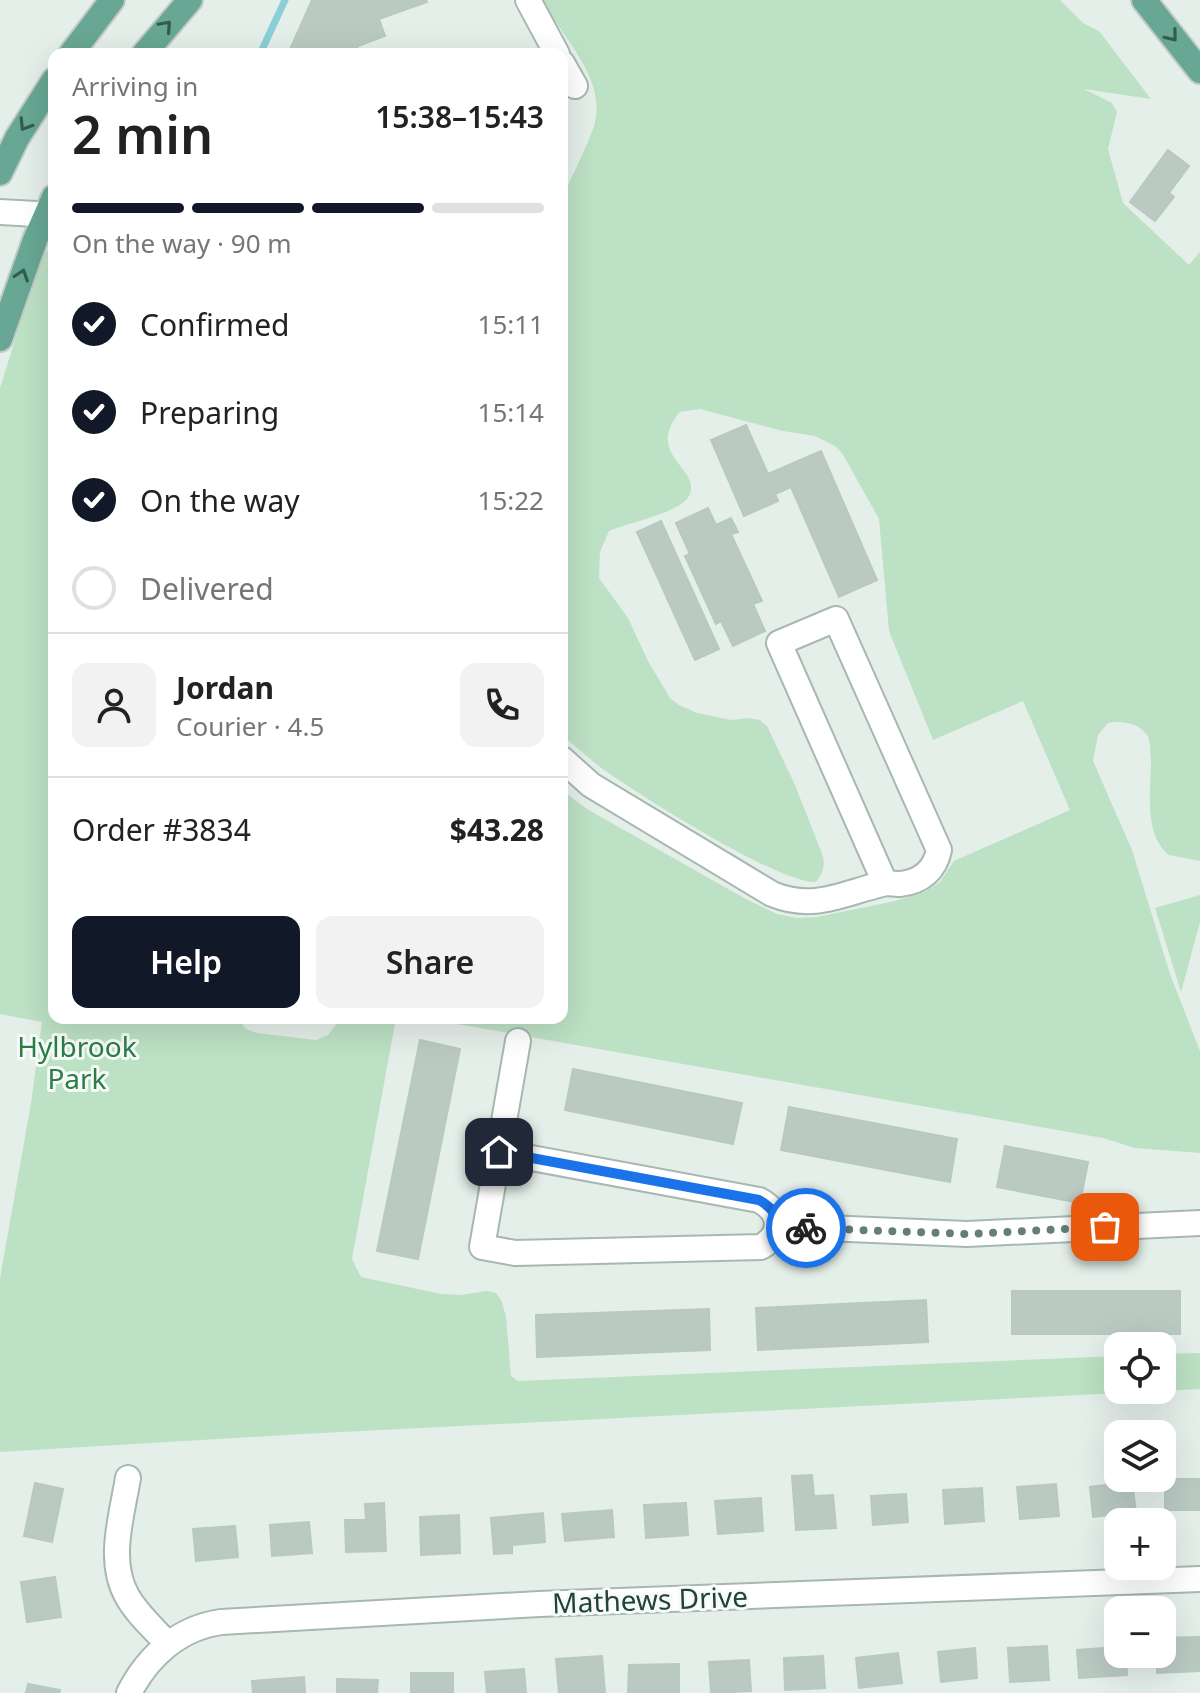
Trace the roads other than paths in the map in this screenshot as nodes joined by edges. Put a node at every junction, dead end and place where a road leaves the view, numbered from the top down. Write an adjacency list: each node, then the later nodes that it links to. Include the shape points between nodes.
1 (112, 0): 5 (main road)
2 (190, 0): 6 (main road, one-way to 2)
3 (528, 0): 7 (street)
4 (1144, 0): 8 (main road, one-way to 8)
5 (76, 48)
6 (149, 48)
7 (554, 48)
8 (1200, 71)
9 (568, 74): 10 (street)
10 (575, 86)
11 (48, 89): 12 (main road, one-way to 12)
12 (0, 173)
13 (48, 208): 14 (street)
14 (0, 212)
15 (48, 216): 16 (main road, one-way to 15)
16 (0, 339)
17 (568, 764): 18 (street, via 591,785 784,899 827,900)
18 (885, 883): 18 (street, via 924,877 939,850 836,619 779,643)
19 (518, 1041): 20 (street)
20 (499, 1152): 22 (street, via 759,1200 776,1215); 22 (street, via 482,1247 515,1253 761,1247)
21 (1200, 1223): 22 (street, via 967,1234)
22 (778, 1226)
23 (128, 1478): 25 (street, via 117,1547 120,1579 128,1598)
24 (1200, 1579): 25 (street, Mathews Drive, via 555,1603 221,1622 189,1630)
25 (168, 1644): 26 (street, Mathews Drive)
26 (129, 1693)

